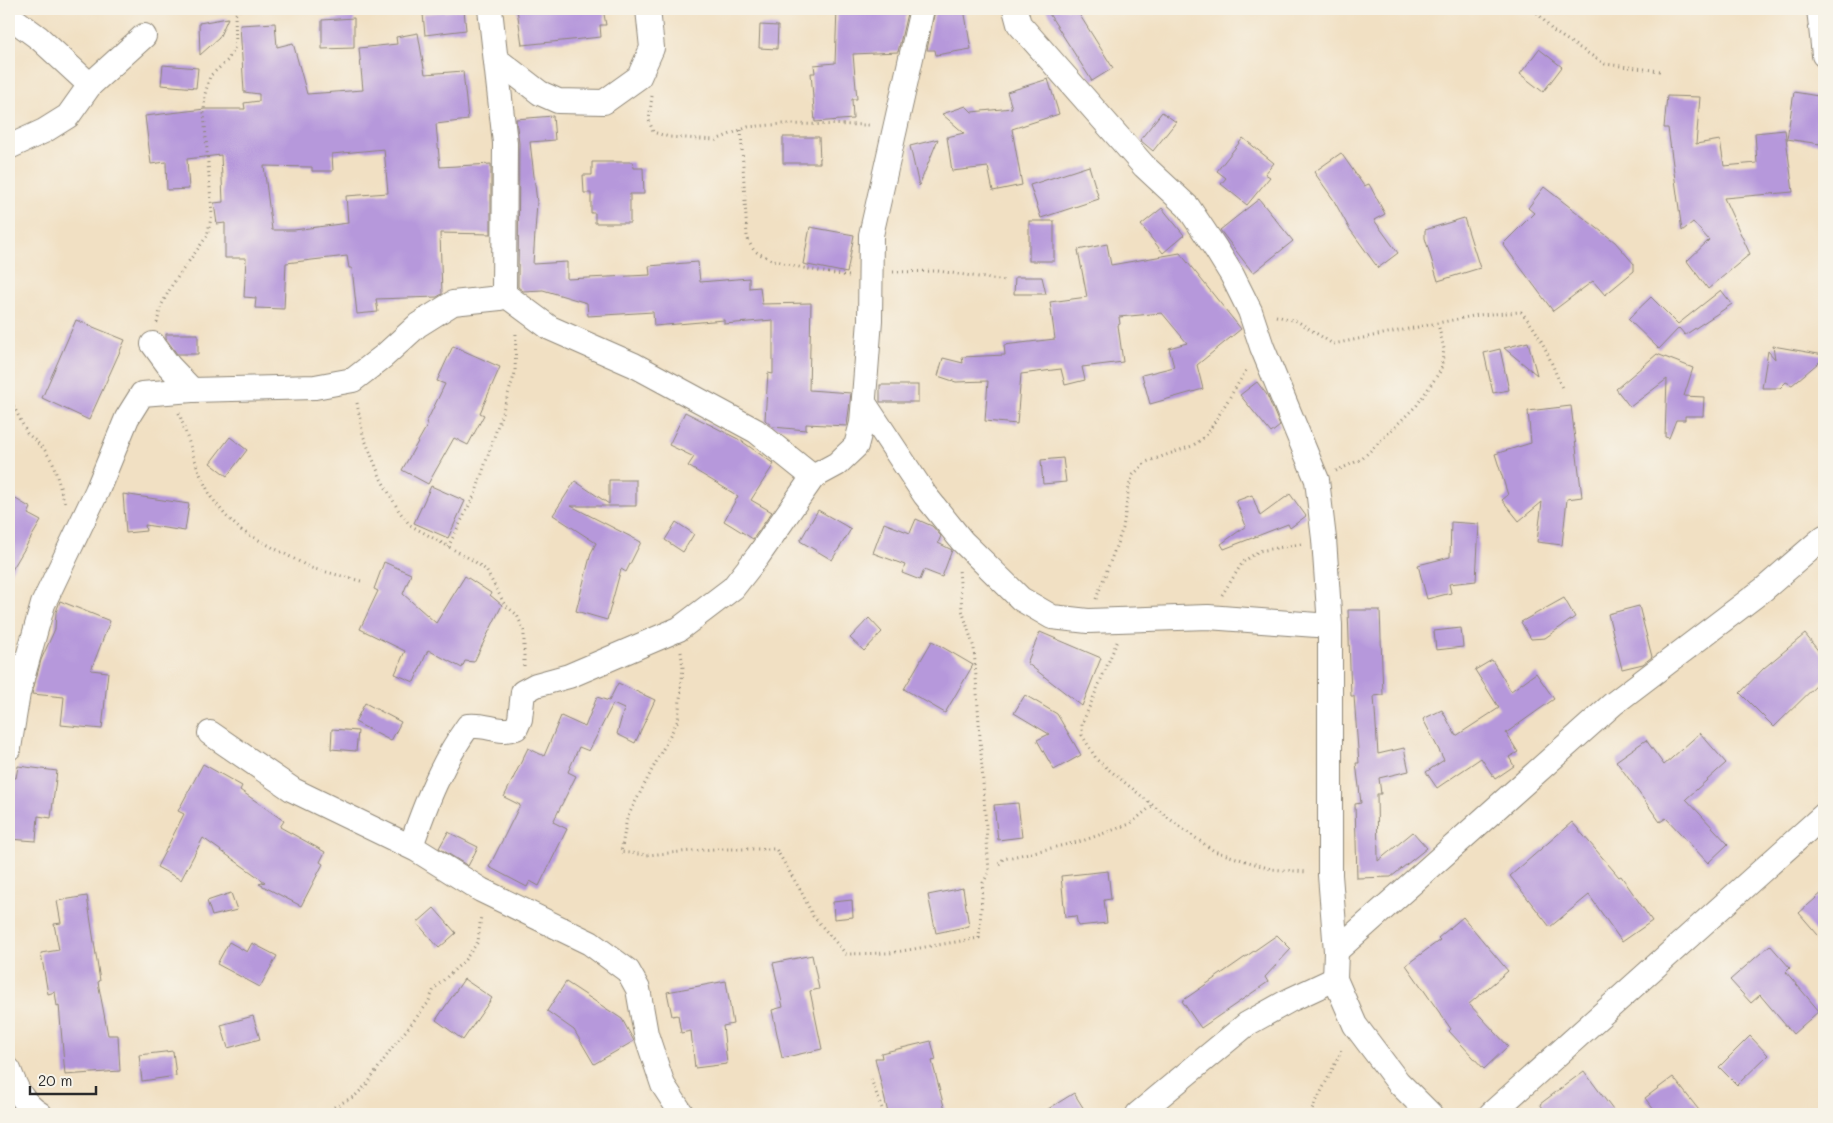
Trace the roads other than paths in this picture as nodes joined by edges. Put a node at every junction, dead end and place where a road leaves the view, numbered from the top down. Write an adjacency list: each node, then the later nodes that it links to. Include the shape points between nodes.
1 (490, 9): 10 (street)
2 (648, 9): 10 (street, via 652,48 639,77 604,102 558,101 540,93)
3 (922, 9): 16 (street, via 871,235 870,320)
4 (1001, 9): 7 (street)
5 (1819, 9): 9 (street)
6 (9, 16): 11 (street, via 39,38)
7 (1017, 16): 19 (street, via 1144,166 1188,207 1232,275 1250,311 1317,480)
8 (144, 36): 11 (street)
9 (1824, 55)
10 (496, 60): 13 (street, via 505,143)
11 (90, 85): 12 (street, via 68,116)
12 (9, 147)
13 (508, 297): 15 (street, via 452,303 418,325 353,380 315,387); 17 (street, via 550,328 634,365 756,431)
14 (153, 344): 15 (street)
15 (183, 390): 21 (street, via 142,394 127,418 43,604 18,693)
16 (864, 403): 17 (street, via 856,446 836,464); 19 (street, via 926,495 962,541 1021,599 1052,617 1088,621 1208,617)
17 (813, 477): 23 (street, via 733,588 679,629 523,692 516,728 506,732 483,724 468,726 450,751 430,792)
18 (1824, 537): 24 (street, via 1764,589 1607,709)
19 (1330, 626): 24 (street, via 1330,875)
20 (210, 732): 23 (street, via 293,790)
21 (9, 748)
22 (1824, 815): 31 (street)
23 (411, 846): 28 (street, via 481,890 590,943 628,971 638,990 646,1034 663,1085)
24 (1336, 951): 25 (street)
25 (1335, 979): 29 (street, via 1247,1024); 30 (street, via 1355,1025 1398,1082)
26 (9, 1070): 27 (street, via 28,1107)
27 (40, 1114)
28 (682, 1114)
29 (1138, 1114)
30 (1430, 1114)
31 (1491, 1114)

